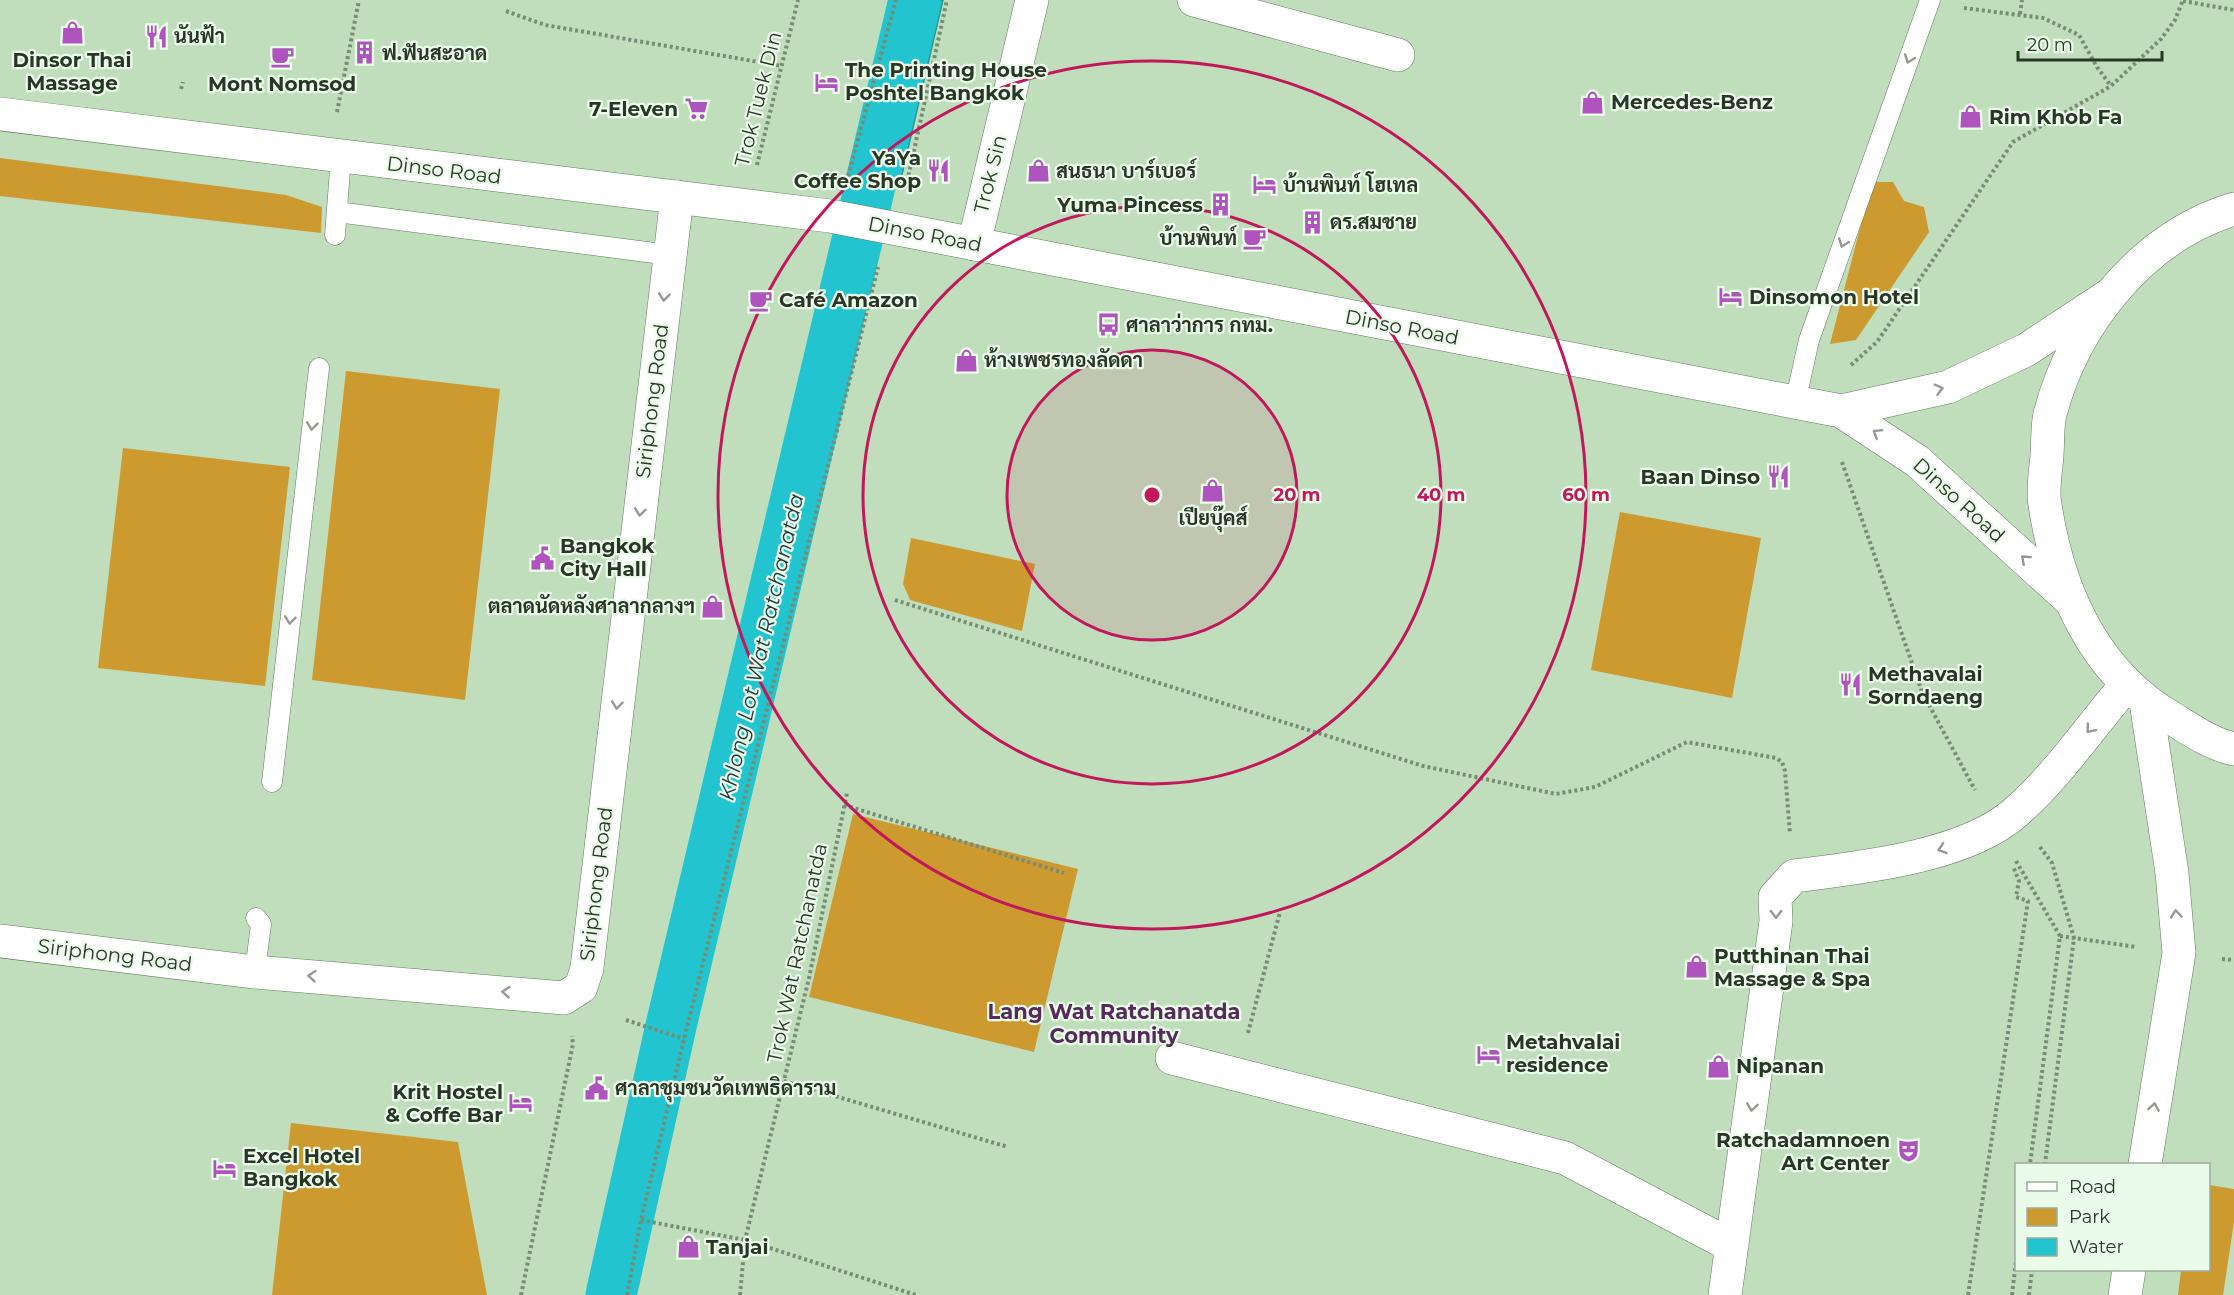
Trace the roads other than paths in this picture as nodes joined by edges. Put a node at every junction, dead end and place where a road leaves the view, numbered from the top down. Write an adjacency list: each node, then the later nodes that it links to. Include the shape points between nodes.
1 (1032, 0): 12 (main road, Trok Sin)
2 (1194, 0): 4 (main road)
3 (1930, 2): 16 (lane, one-way to 16, via 1809,340)
4 (1398, 55)
5 (0, 114): 6 (main road, Dinso Road)
6 (341, 157): 8 (main road, Dinso Road); 10 (lane)
7 (2234, 185): 9 (main road)
8 (677, 198): 12 (main road, Dinso Road, via 830,216); 13 (main road, Siriphong Road)
9 (2226, 211): 14 (main road, via 2159,248)
10 (337, 212): 11 (lane); 13 (lane)
11 (334, 235)
12 (974, 244): 16 (main road, Dinso Road)
13 (670, 255): 24 (main road, Siriphong Road, one-way to 24, via 587,968 581,987 564,998)
14 (2108, 296): 17 (main road, Dinso Road, one-way to 14, via 1957,383 2026,350); 18 (main road, via 2072,352 2050,415 2044,503)
15 (319, 368): 21 (lane, one-way to 21)
16 (1795, 403): 17 (main road, Dinso Road)
17 (1841, 411): 18 (main road, Dinso Road, one-way to 17, via 1917,461)
18 (2068, 598): 19 (main road, via 2094,644)
19 (2137, 693): 20 (main road, via 2220,746); 26 (main road, one-way to 19, via 2179,953 2172,873); 27 (main road, one-way to 27, via 2015,813 1995,826 1941,850 1869,867 1794,876 1775,897 1774,932)
20 (2234, 749)
21 (272, 782)
22 (256, 918): 24 (lane, via 261,924)
23 (0, 941): 24 (main road, Siriphong Road)
24 (255, 972)
25 (1172, 1058): 27 (main road, via 1565,1158)
26 (2145, 1163)
27 (1732, 1246): 29 (main road)
28 (2129, 1271): 30 (main road)
29 (1725, 1295)
30 (2125, 1295)

